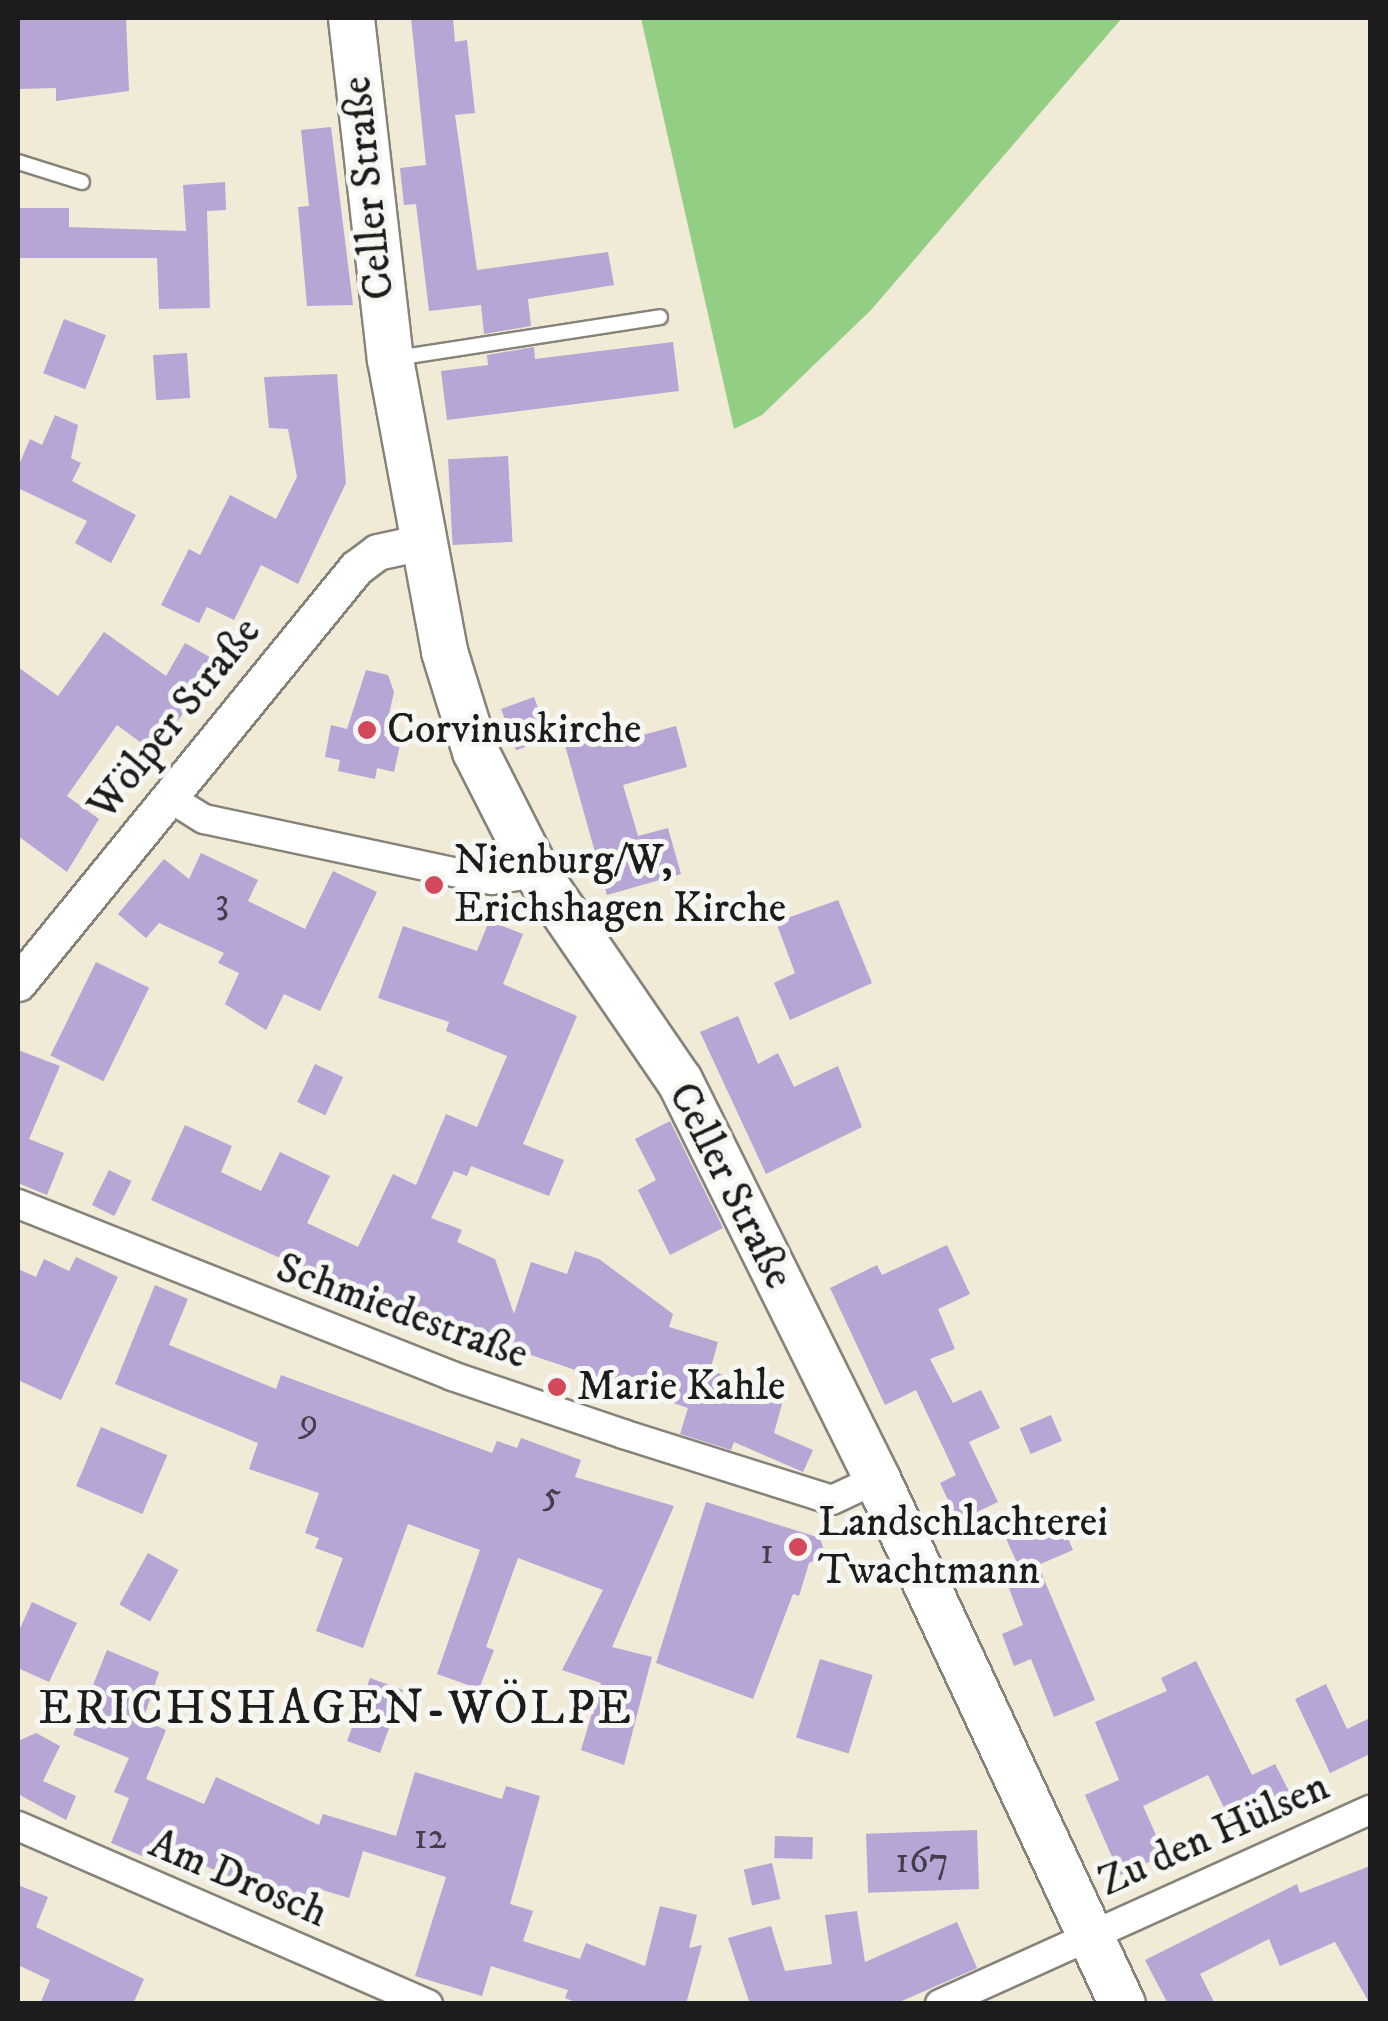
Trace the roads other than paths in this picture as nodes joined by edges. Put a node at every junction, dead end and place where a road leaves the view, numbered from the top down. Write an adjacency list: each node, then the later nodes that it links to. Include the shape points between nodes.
1 (351, 18): 5 (main road, Celler Straße)
2 (18, 162): 3 (lane)
3 (82, 182)
4 (660, 317): 5 (lane, Celler Straße)
5 (390, 359): 6 (main road, Celler Straße)
6 (423, 542): 7 (street, Wölper Straße, via 377,552 356,568); 8 (main road, Celler Straße, via 444,651 474,751)
7 (170, 798): 8 (street, via 204,819 492,880); 9 (street, Wölper Straße)
8 (537, 873): 11 (main road, Celler Straße, via 679,1080)
9 (18, 983)
10 (18, 1204): 11 (street, Schmiedestraße, via 452,1376 642,1440 832,1500)
11 (877, 1479): 14 (main road, Celler Straße)
12 (1370, 1810): 14 (street, Zu den Hülsen)
13 (18, 1826): 15 (street, Am Drosch)
14 (1090, 1933): 16 (street); 17 (main road, Celler Straße)
15 (428, 2004)
16 (940, 2004)
17 (1122, 2004)

